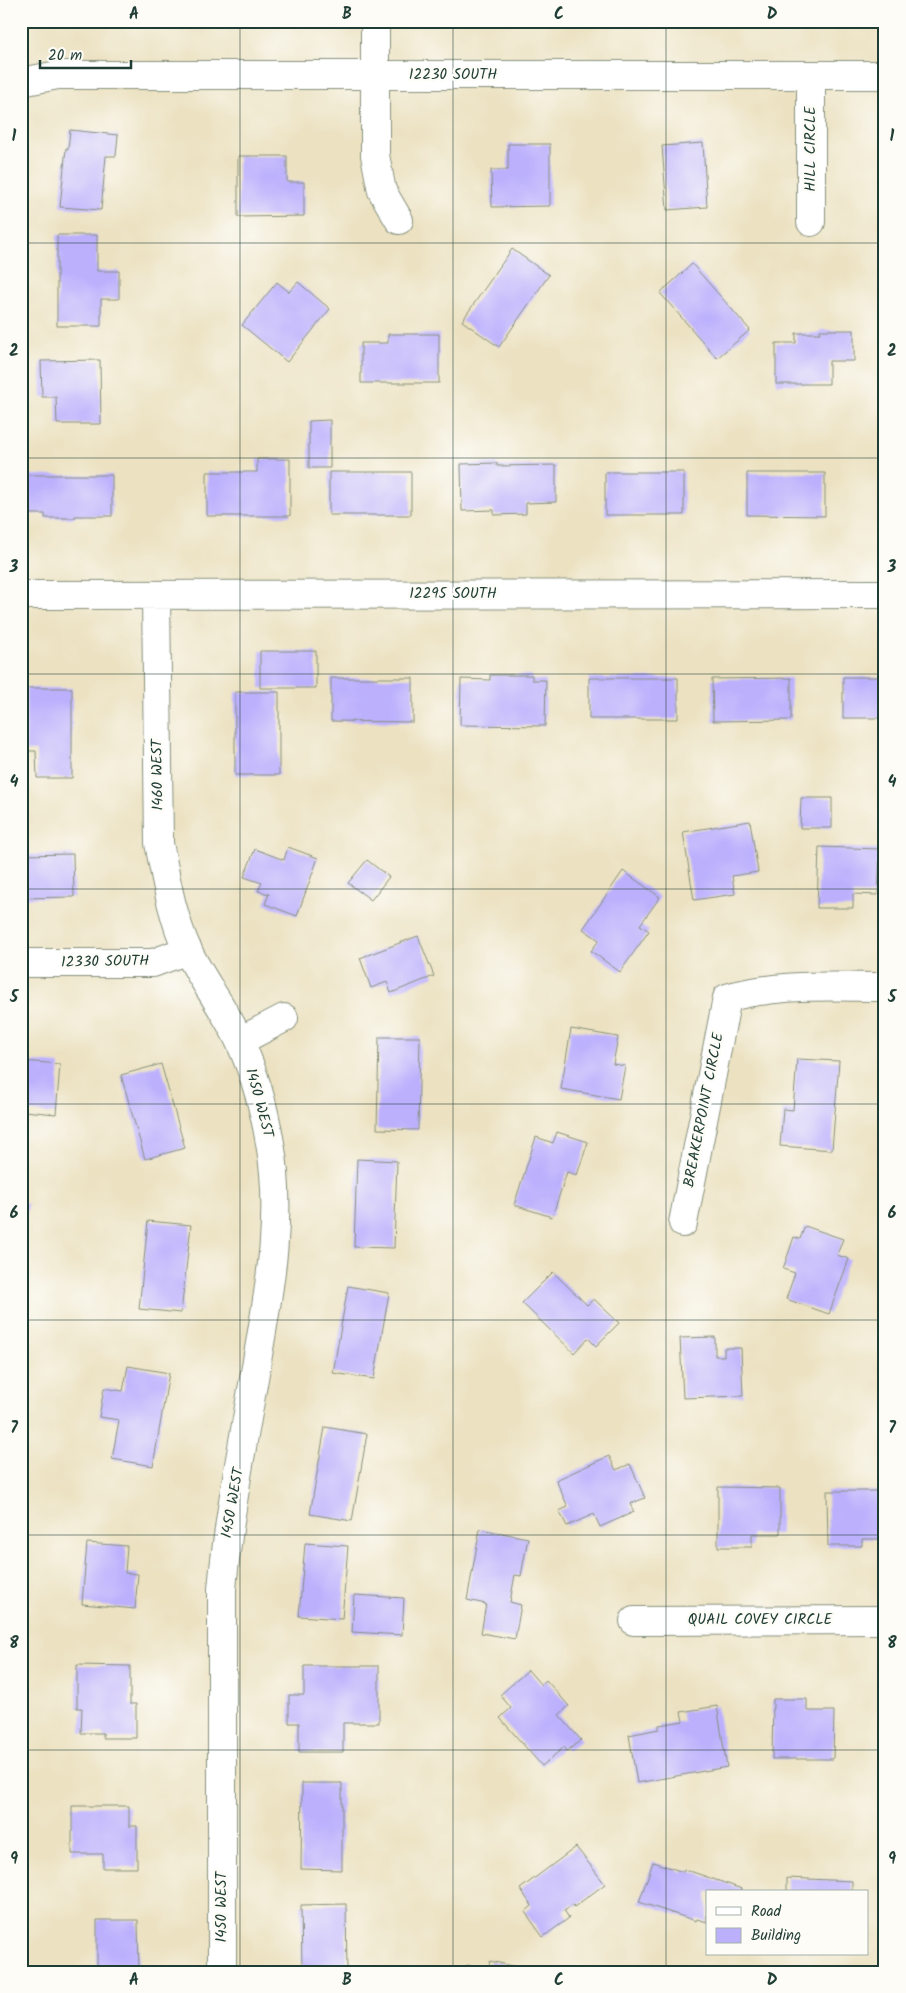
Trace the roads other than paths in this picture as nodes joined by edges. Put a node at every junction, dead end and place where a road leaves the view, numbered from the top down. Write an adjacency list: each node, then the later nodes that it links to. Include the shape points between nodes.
1 (375, 21): 2 (street)
2 (374, 75): 3 (street, 12230 SOUTH); 5 (street, 12230 SOUTH, via 58,75); 6 (street, via 375,155 382,191)
3 (811, 75): 4 (street, 12230 SOUTH); 7 (street, HILL CIRCLE)
4 (885, 75)
5 (21, 82)
6 (400, 220)
7 (811, 222)
8 (885, 594): 10 (street, 12295 SOUTH)
9 (21, 595): 10 (street, 12295 SOUTH)
10 (156, 595): 11 (street, 1460 WEST, via 159,843 175,916)
11 (188, 950): 12 (street, 12330 SOUTH, via 153,963); 15 (street, 1450 WEST)
12 (21, 963)
13 (885, 987): 16 (street, BREAKERPOINT CIRCLE, via 781,987 753,990 727,998)
14 (284, 1018): 15 (street)
15 (240, 1041): 19 (street, 1450 WEST, via 259,1091 276,1197 266,1311 226,1547 222,1589)
16 (683, 1223)
17 (885, 1620): 18 (street, QUAIL COVEY CIRCLE)
18 (634, 1621)
19 (222, 1972)

